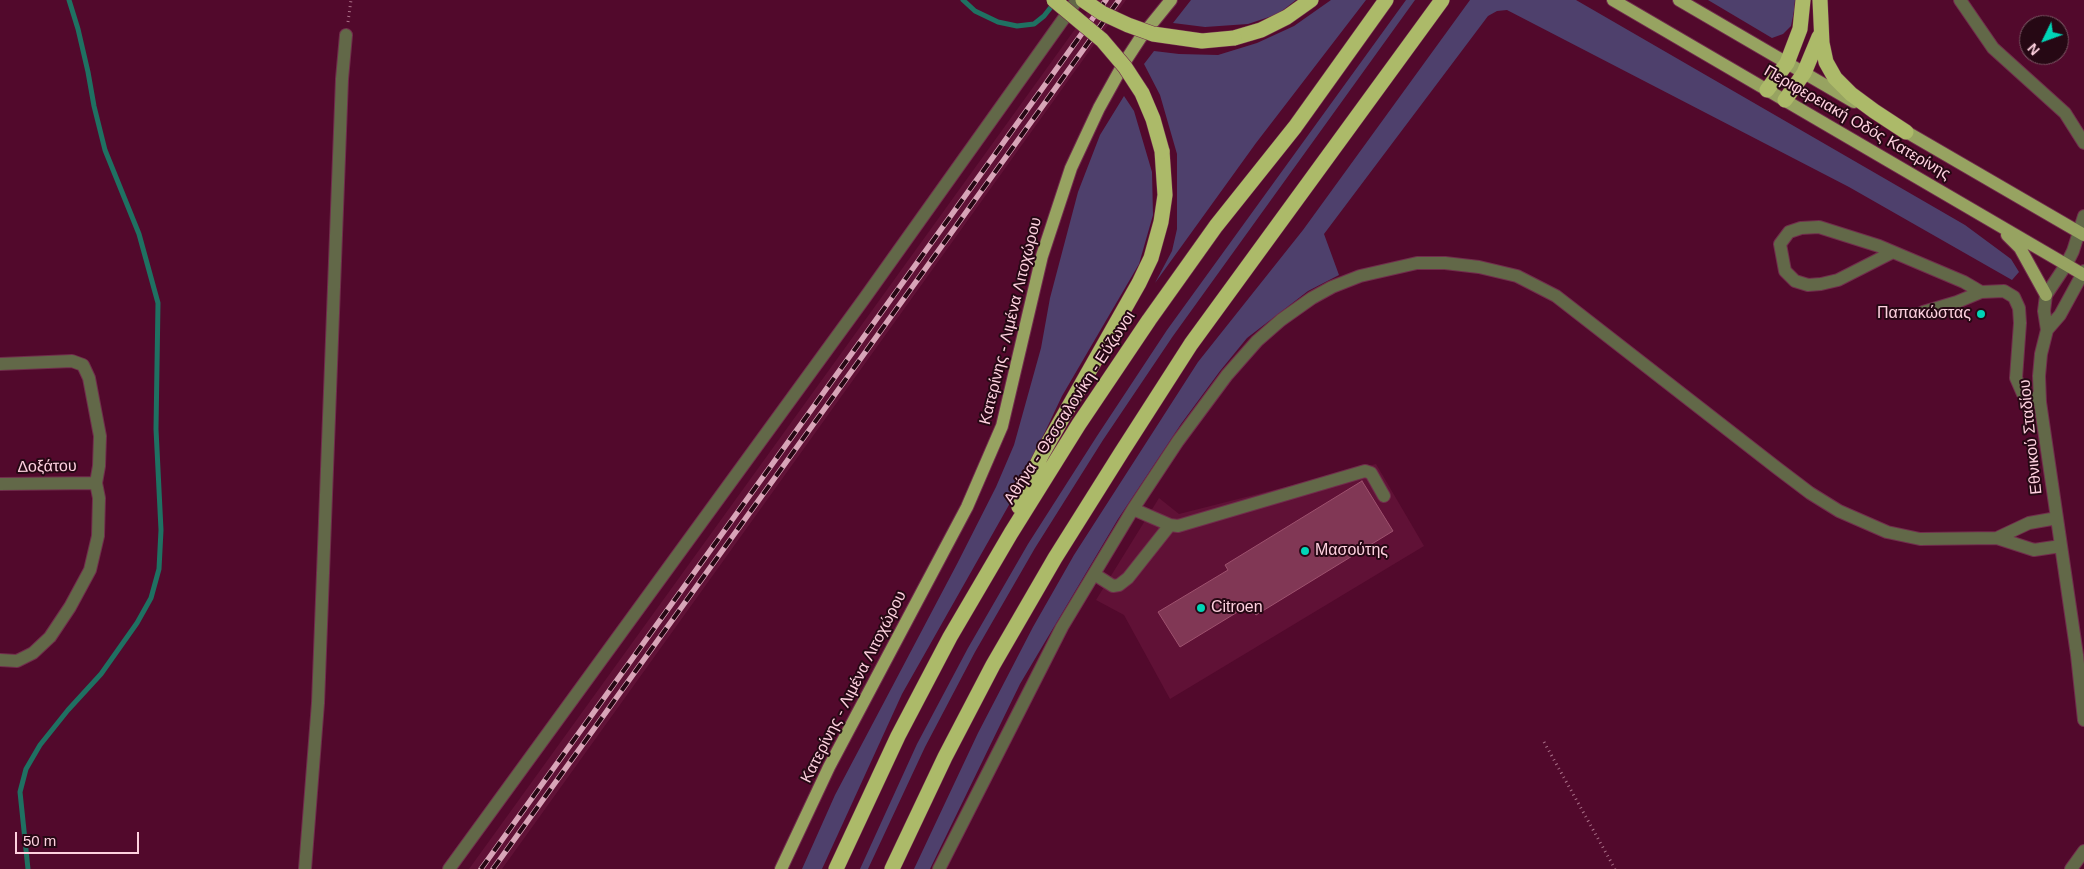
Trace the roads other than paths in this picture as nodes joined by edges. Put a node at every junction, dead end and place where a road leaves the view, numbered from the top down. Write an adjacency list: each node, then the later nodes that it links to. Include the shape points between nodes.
1 (1054, 0): 39 (highway, bridge, via 1102,40 1142,93 1162,151 1165,195 1162,222 1151,258 1030,478)
2 (1077, 0): 47 (street)
3 (1083, 0): 5 (highway, bridge, via 1102,13 1153,34 1202,41 1234,38 1260,30)
4 (1171, 0): 48 (main road, Κατερίνης - Λιμένα Λιτοχώρου, via 1124,63 1071,168 1042,256 1002,426 967,507 829,767)
5 (1311, 0)
6 (1386, 0): 39 (highway, Αθήνα - Θεσσαλονίκη - Εύζωνοι, via 1295,127 1216,226 1154,312)
7 (1442, 0): 50 (highway, via 1191,344 1121,453 993,665)
8 (1613, 0): 17 (main road, Περιφερειακή Οδός Κατερίνης)
9 (1679, 0): 15 (main road, Περιφερειακή Οδός Κατερίνης)
10 (1804, 0): 15 (highway, via 1800,29)
11 (1820, 0): 13 (highway)
12 (1960, 0): 20 (street, via 1993,48 2065,113)
13 (1822, 23): 16 (highway, via 1818,42); 19 (highway, via 1826,62 1835,78 1851,94)
14 (346, 35): 46 (street, via 318,703)
15 (1787, 62): 16 (main road, Περιφερειακή Οδός Κατερίνης); 17 (highway)
16 (1804, 73): 18 (highway); 19 (main road, Περιφερειακή Οδός Κατερίνης)
17 (1767, 90): 18 (main road, Περιφερειακή Οδός Κατερίνης)
18 (1785, 100): 22 (main road, Περιφερειακή Οδός Κατερίνης)
19 (1906, 132): 23 (main road, Περιφερειακή Οδός Κατερίνης)
20 (2084, 143)
21 (2084, 216): 23 (street)
22 (1995, 222): 25 (main road, Περιφερειακή Οδός Κατερίνης); 28 (main road, via 2020,248)
23 (2082, 234): 25 (street)
24 (1893, 252): 24 (street, via 1819,227 1789,232 1780,244 1785,271 1795,281 1808,285 1838,280); 27 (street)
25 (2066, 265): 26 (main road, Περιφερειακή Οδός Κατερίνης); 28 (street)
26 (2083, 274): 30 (street, via 2060,315)
27 (1981, 292): 29 (street); 32 (street, via 2004,291 2014,297 2019,308 2018,387 2023,394)
28 (2046, 295): 30 (street)
29 (1923, 312)
30 (2047, 330): 32 (street, Εθνικού Σταδίου, via 2041,354)
31 (0, 364): 33 (street, via 72,361 83,365 89,378 100,436 100,466)
32 (2040, 402): 37 (street, Εθνικού Σταδίου)
33 (96, 482): 34 (street, Δοξάτου); 43 (street, via 98,536 90,570 50,636 34,653 17,661)
34 (0, 484)
35 (1384, 496): 38 (street, via 1371,473 1365,471 1178,526)
36 (1133, 509): 38 (street); 40 (street, via 1227,375 1281,320 1332,286 1360,276 1417,263 1445,263 1516,276 1556,296 1777,468 1839,511 1887,532 1920,539); 42 (street)
37 (2057, 518): 40 (street, via 2029,523); 41 (street, Εθνικού Σταδίου)
38 (1170, 525): 42 (street, via 1119,585 1113,586)
39 (1010, 533): 49 (highway, Αθήνα - Θεσσαλονίκη - Εύζωνοι, via 950,636 898,736)
40 (1997, 538): 41 (street, via 2034,550)
41 (2061, 546): 44 (street, Εθνικού Σταδίου)
42 (1094, 574): 51 (street, via 1062,627)
43 (0, 660)
44 (2084, 720)
45 (2084, 850): 52 (street)
46 (305, 869)
47 (449, 869)
48 (781, 869)
49 (836, 869)
50 (892, 869)
51 (939, 869)
52 (2071, 869)

